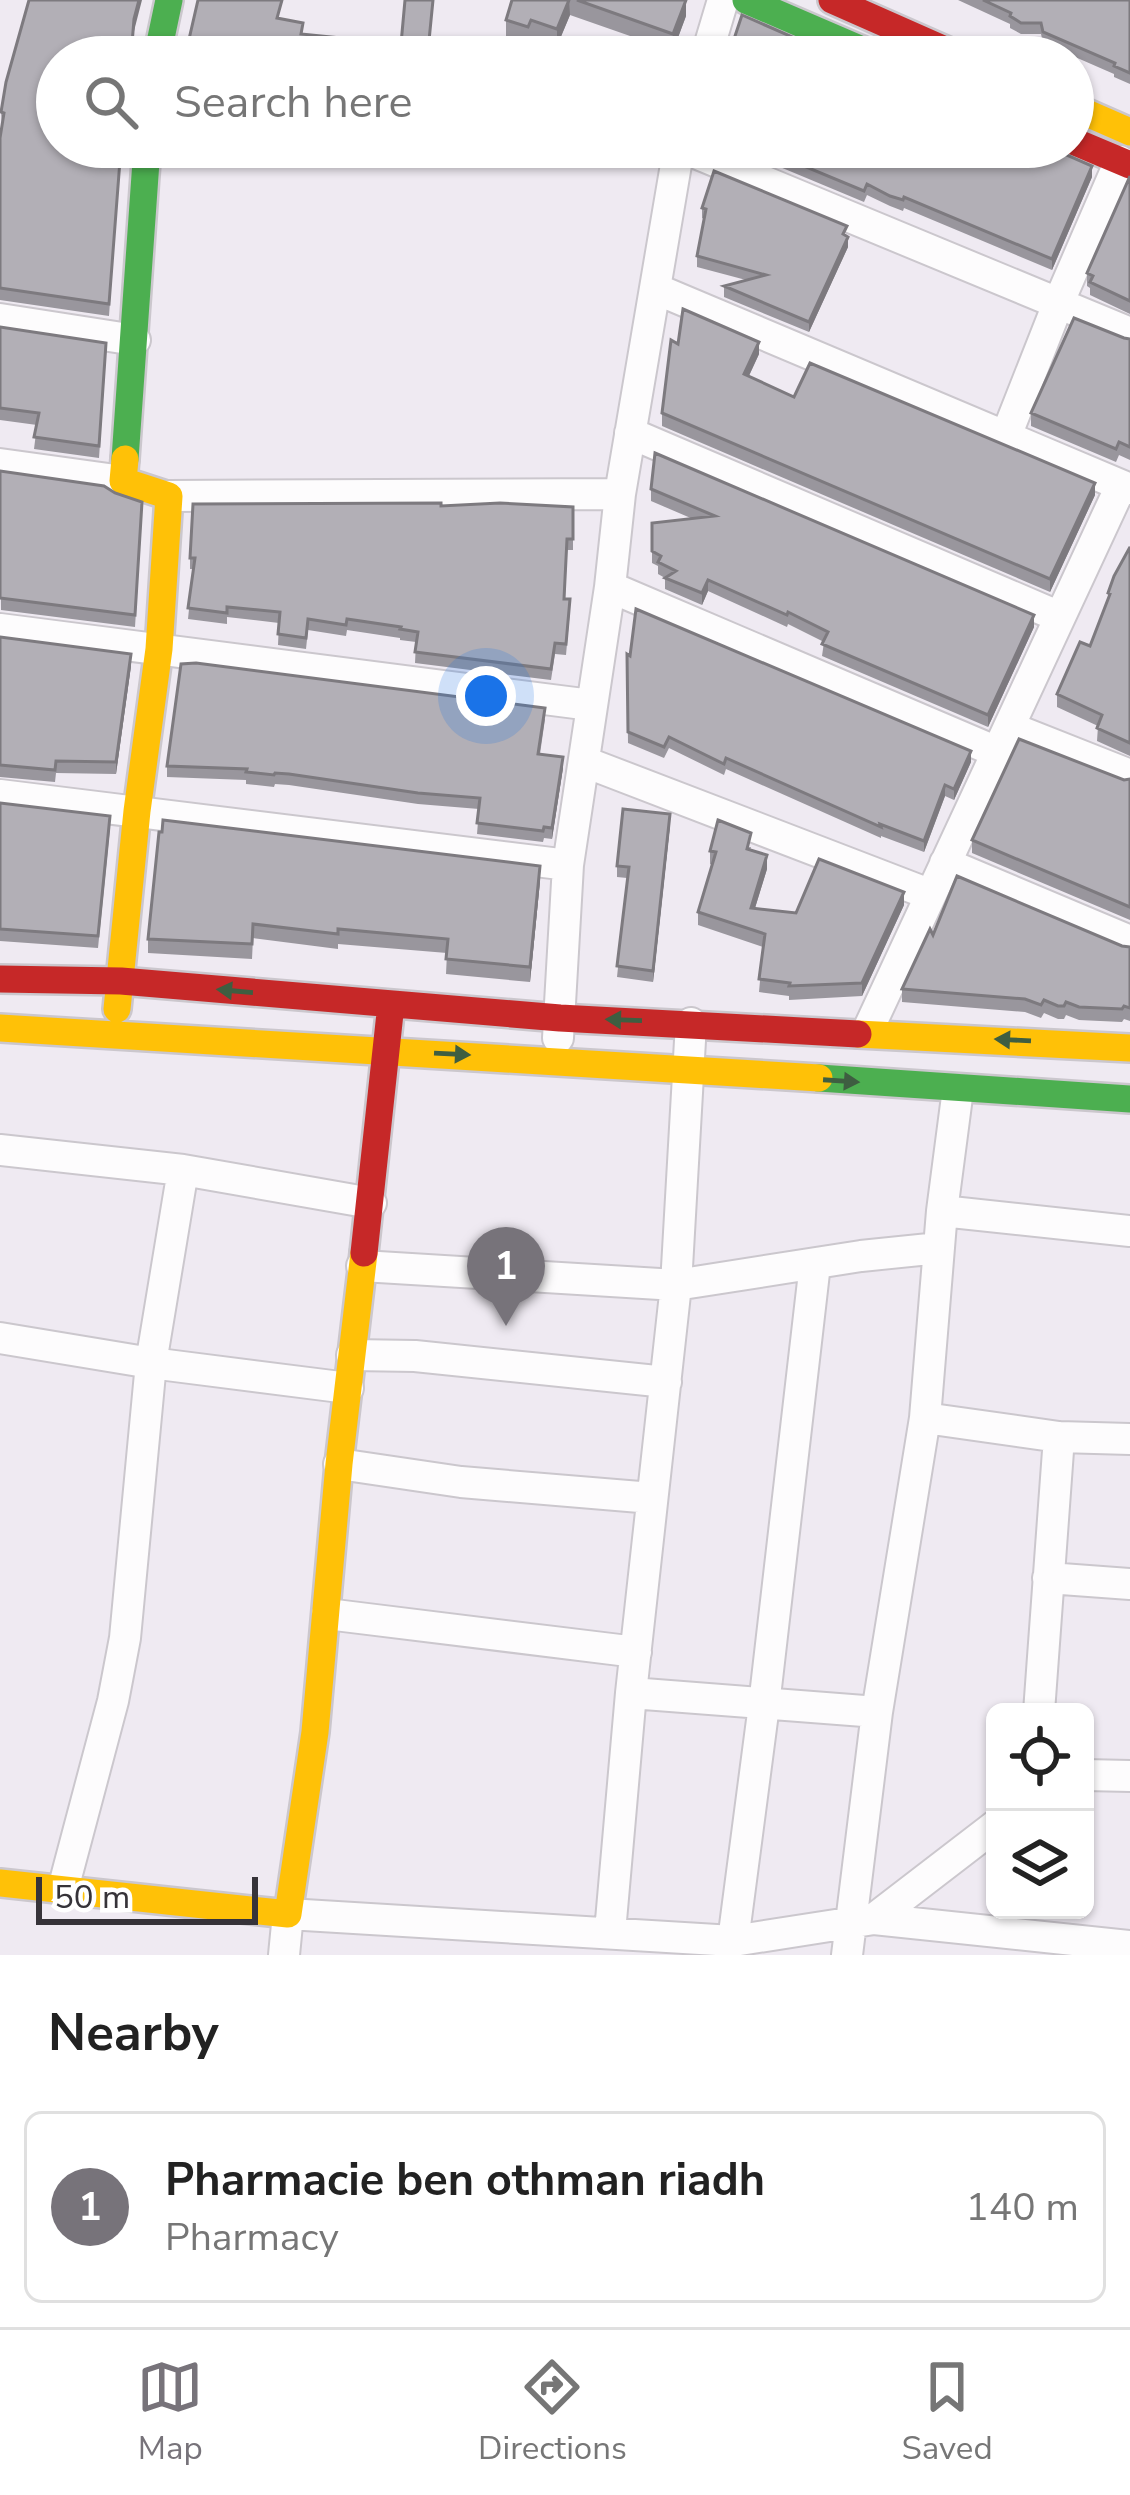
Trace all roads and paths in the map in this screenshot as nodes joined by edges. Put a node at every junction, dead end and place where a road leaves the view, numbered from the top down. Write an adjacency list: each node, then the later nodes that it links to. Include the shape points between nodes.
1 (169, 0): 5 (street)
2 (723, 0): 6 (street)
3 (746, 0): 7 (street)
4 (832, 0): 8 (street)
5 (161, 36)
6 (712, 36)
7 (829, 36)
8 (913, 36)
9 (1094, 124): 11 (street)
10 (1094, 146): 11 (street)
11 (1127, 153): 16 (street)
12 (146, 168): 19 (street)
13 (676, 168): 15 (street)
14 (731, 168): 16 (street)
15 (656, 290): 20 (street); 21 (street)
16 (1058, 304): 18 (street); 21 (street)
17 (0, 319): 19 (street)
18 (1130, 333)
19 (135, 340): 23 (street)
20 (630, 433): 25 (street); 28 (street)
21 (1006, 436): 24 (street)
22 (0, 464): 23 (street)
23 (123, 482): 26 (street)
24 (1126, 488): 28 (street)
25 (620, 494): 26 (street); 27 (street)
26 (169, 496): 30 (street)
27 (610, 587): 31 (street); 32 (street)
28 (1060, 617): 32 (street)
29 (0, 629): 30 (street)
30 (159, 649): 31 (street); 36 (street)
31 (591, 705): 33 (street)
32 (1003, 739): 34 (street); 37 (street)
33 (585, 762): 38 (street); 39 (street)
34 (1130, 776)
35 (0, 795): 36 (street)
36 (137, 811): 38 (street); 42 (street)
37 (945, 862): 39 (street); 40 (street)
38 (568, 865): 44 (street)
39 (929, 894): 47 (street)
40 (1130, 941)
41 (0, 979): 42 (street)
42 (121, 981): 43 (street, one-way to 42); 48 (street)
43 (391, 1004): 44 (street); 50 (street)
44 (560, 1018): 45 (street, one-way to 44); 51 (street)
45 (691, 1023): 47 (street); 52 (street)
46 (0, 1028): 48 (street)
47 (867, 1032): 49 (street, one-way to 47)
48 (114, 1034): 50 (street)
49 (1130, 1048)
50 (388, 1051): 51 (street, one-way to 51); 57 (street)
51 (557, 1060): 52 (street)
52 (689, 1070): 53 (street, one-way to 53); 63 (street)
53 (958, 1089): 54 (street); 58 (street)
54 (1130, 1099)
55 (0, 1150): 56 (street)
56 (183, 1170): 57 (street); 66 (street)
57 (371, 1203): 62 (street)
58 (942, 1211): 59 (street); 60 (street)
59 (1130, 1231)
60 (939, 1248): 61 (street); 69 (street)
61 (815, 1264): 63 (street); 80 (street)
62 (362, 1266): 63 (street); 65 (street)
63 (676, 1285): 67 (street)
64 (0, 1338): 66 (street)
65 (352, 1355): 67 (street); 68 (street)
66 (152, 1363): 68 (street); 86 (street, via 125,1638)
67 (666, 1382): 73 (street)
68 (348, 1388): 72 (street)
69 (926, 1418): 70 (street); 81 (street)
70 (1059, 1437): 71 (street); 74 (street)
71 (1130, 1438)
72 (339, 1464): 73 (street); 76 (street)
73 (652, 1498): 77 (street)
74 (1048, 1578): 75 (street); 79 (street)
75 (1130, 1583)
76 (327, 1614): 77 (street); 87 (street)
77 (636, 1652): 78 (street)
78 (632, 1693): 80 (street); 90 (street)
79 (1040, 1703)
80 (764, 1705): 81 (street); 91 (street)
81 (877, 1712): 88 (street)
82 (1094, 1775): 83 (street)
83 (1130, 1776)
84 (986, 1832): 88 (street)
85 (0, 1883): 86 (street)
86 (63, 1889): 87 (street)
87 (288, 1914): 92 (street); 94 (street)
88 (862, 1920): 89 (street); 91 (street); 95 (street)
89 (1029, 1923): 93 (street)
90 (610, 1932): 91 (street); 92 (street)
91 (733, 1941)
92 (569, 1943)
93 (1130, 1946)
94 (284, 1955)
95 (848, 1955)

